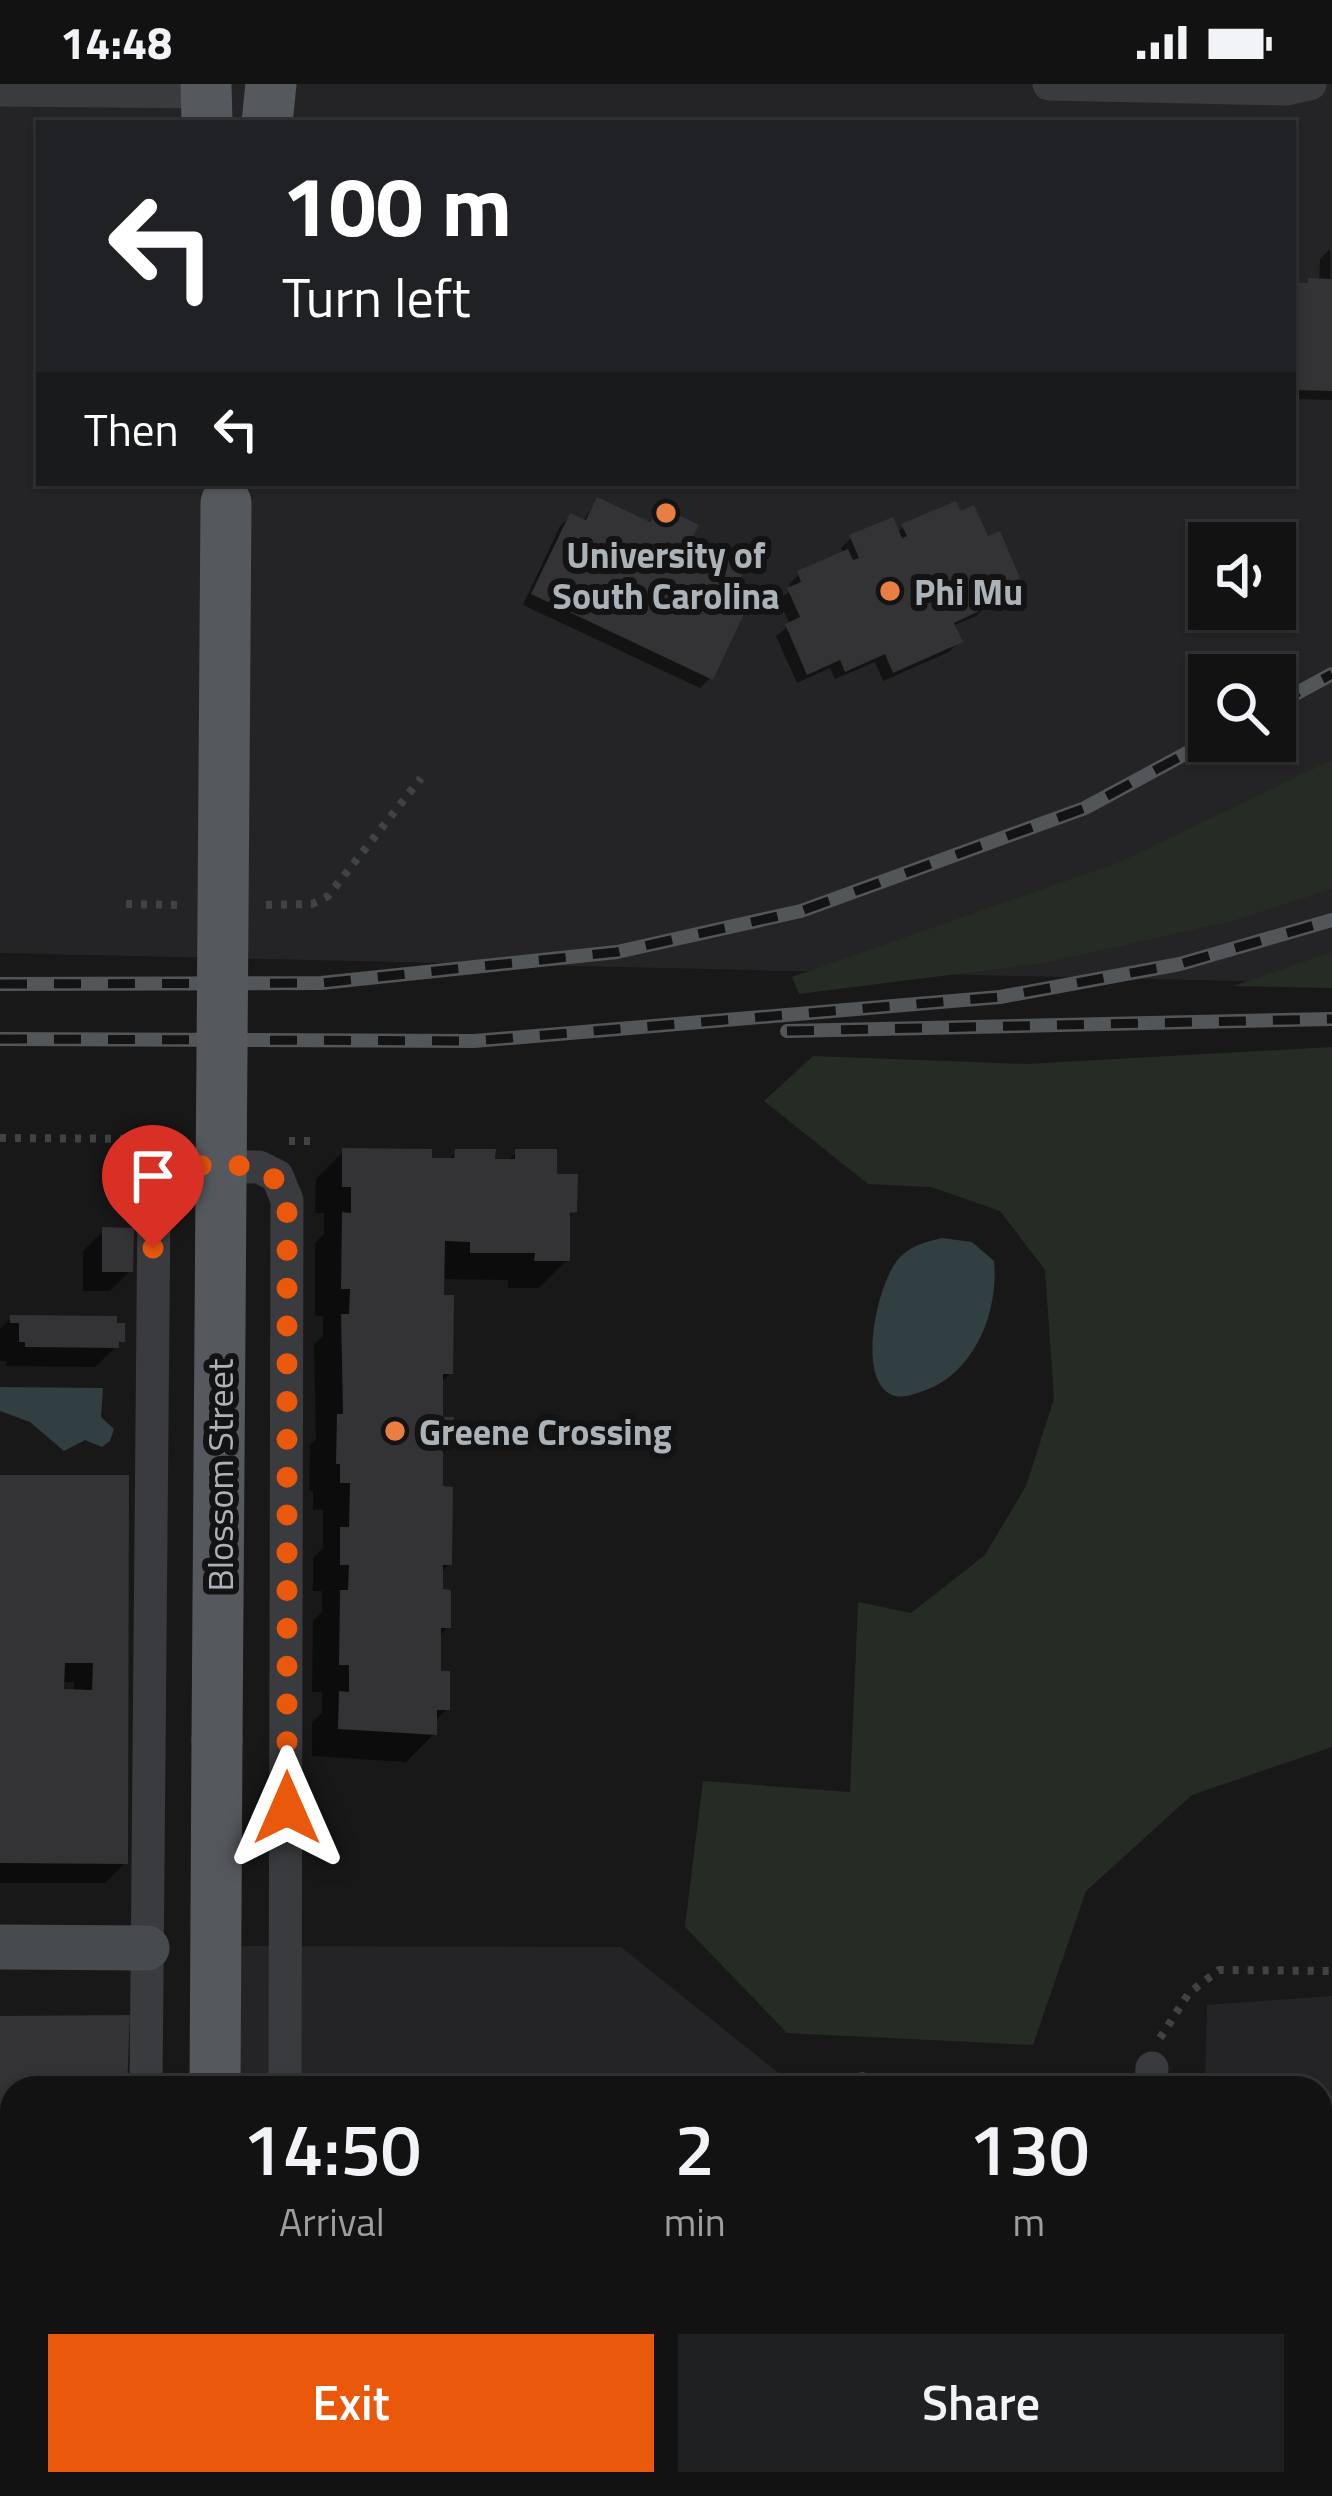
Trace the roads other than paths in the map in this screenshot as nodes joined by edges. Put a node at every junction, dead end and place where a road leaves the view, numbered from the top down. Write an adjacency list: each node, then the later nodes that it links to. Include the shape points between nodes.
1 (271, 84): 6 (main road)
2 (1049, 84): 3 (street)
3 (1310, 84)
4 (0, 89): 5 (street)
5 (207, 100)
6 (267, 120)
7 (226, 490): 11 (main road, Blossom Street, bridge)
8 (0, 1947): 9 (street)
9 (147, 1948): 10 (street); 12 (street, via 154,1202 164,1178 181,1166 259,1167 277,1176 287,1200)
10 (146, 2076)
11 (215, 2076)
12 (285, 2076)

